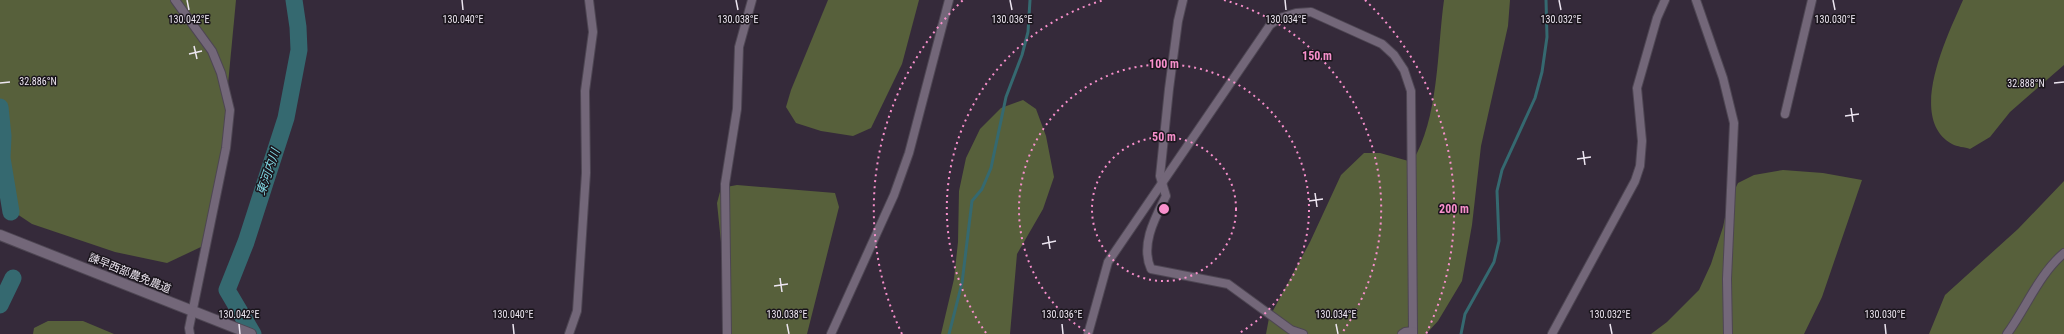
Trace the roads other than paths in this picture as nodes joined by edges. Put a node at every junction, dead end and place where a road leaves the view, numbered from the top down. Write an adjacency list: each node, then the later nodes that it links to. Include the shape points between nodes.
1 (175, 0): 13 (street, via 212,51 221,73 230,110 226,148)
2 (589, 0): 18 (street, via 593,32 585,91 586,173 577,311)
3 (752, 0): 19 (street, via 739,47 737,109 725,184)
4 (949, 0): 20 (street, via 910,153 894,195)
5 (1183, 0): 10 (street, via 1168,89 1160,176)
6 (1665, 0): 24 (street, via 1657,18 1637,88 1642,141 1640,166 1635,181)
7 (1696, 0): 25 (street, via 1723,78 1734,123 1727,279)
8 (1812, 0): 9 (street)
9 (1785, 114)
10 (1163, 183): 14 (street, via 1166,196 1153,221 1147,247 1146,258 1151,269 1228,284); 15 (street, via 1270,25 1280,18 1311,12 1382,44 1394,55 1404,70 1411,91); 21 (street, via 1108,262)
11 (0, 235): 13 (street, 諫早西部農免農道)
12 (2064, 253): 26 (street, via 2054,261)
13 (192, 311): 16 (street); 17 (street, 諫早西部農免農道)
14 (1290, 332): 22 (street)
15 (1413, 332): 23 (street)
16 (190, 334)
17 (251, 334)
18 (569, 334)
19 (727, 334)
20 (831, 334)
21 (1088, 334)
22 (1303, 334)
23 (1402, 334)
24 (1552, 334)
25 (1728, 334)
26 (2007, 334)

